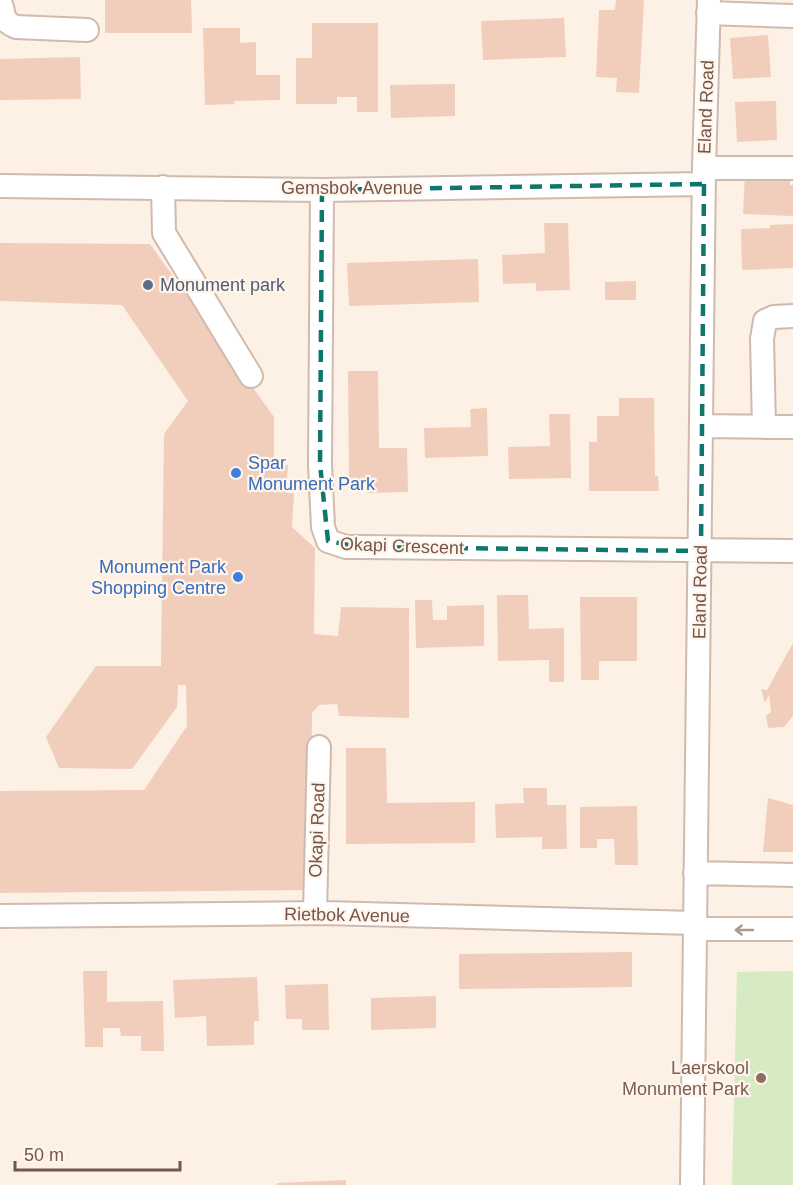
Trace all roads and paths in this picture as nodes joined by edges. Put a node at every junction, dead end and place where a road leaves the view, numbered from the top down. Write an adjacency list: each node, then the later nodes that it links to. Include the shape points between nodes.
1 (0, 2): 4 (street, via 4,18 16,27)
2 (709, 7): 3 (street); 6 (street, Eland Road)
3 (793, 16)
4 (87, 30)
5 (793, 168): 6 (street, Gemsbok Avenue)
6 (704, 176): 9 (street, Gemsbok Avenue); 12 (street, Eland Road)
7 (0, 186): 8 (street, Gemsbok Avenue)
8 (163, 188): 9 (street, Gemsbok Avenue); 11 (street, via 164,233)
9 (322, 190): 15 (street, Okapi Crescent, via 320,464 323,527 328,541 352,547)
10 (793, 316): 13 (street, via 765,321)
11 (251, 376)
12 (702, 426): 13 (street); 15 (street, Eland Road)
13 (764, 427): 14 (street)
14 (793, 427)
15 (701, 551): 16 (street, Okapi Crescent); 18 (street, Eland Road)
16 (793, 551)
17 (319, 747): 20 (street, Okapi Road)
18 (695, 873): 19 (street); 22 (street, Eland Road)
19 (793, 875)
20 (315, 914): 21 (street, Rietbok Avenue); 22 (street, Rietbok Avenue)
21 (0, 916)
22 (694, 926): 23 (street, Rietbok Avenue, one-way to 22); 24 (street, Eland Road)
23 (793, 929)
24 (692, 1185)

